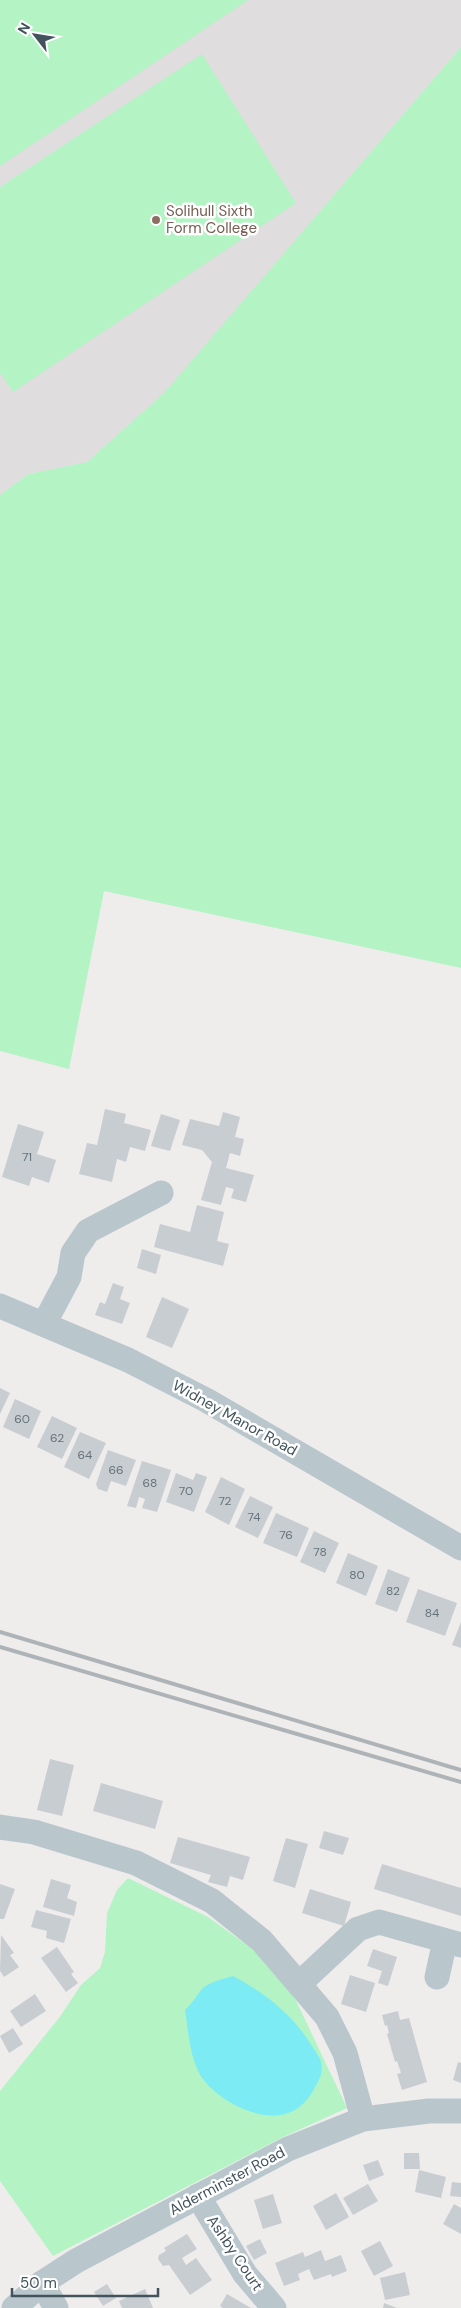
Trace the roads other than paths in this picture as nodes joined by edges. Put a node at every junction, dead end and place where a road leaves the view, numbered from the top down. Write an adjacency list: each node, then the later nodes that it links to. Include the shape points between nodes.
1 (161, 1193): 3 (street, via 88,1231 73,1253 69,1277)
2 (0, 1306): 3 (street, Widney Manor Road)
3 (44, 1324): 4 (street, Widney Manor Road, via 128,1360 206,1400)
4 (461, 1548)
5 (0, 1827): 8 (street, via 34,1832 136,1863 212,1901 262,1942)
6 (453, 1943): 7 (street); 8 (street, via 379,1922 358,1929)
7 (437, 1977)
8 (299, 1984): 10 (street, via 327,2017 345,2052)
9 (461, 2111): 10 (street, Alderminster Road, via 429,2111)
10 (363, 2119): 11 (street, Alderminster Road, via 288,2149)
11 (198, 2196): 12 (street, Alderminster Road, via 76,2261); 15 (street, Ashby Court, via 245,2274)
12 (42, 2283): 13 (street, Alderminster Road); 14 (street)
13 (14, 2308)
14 (56, 2308)
15 (274, 2308)

